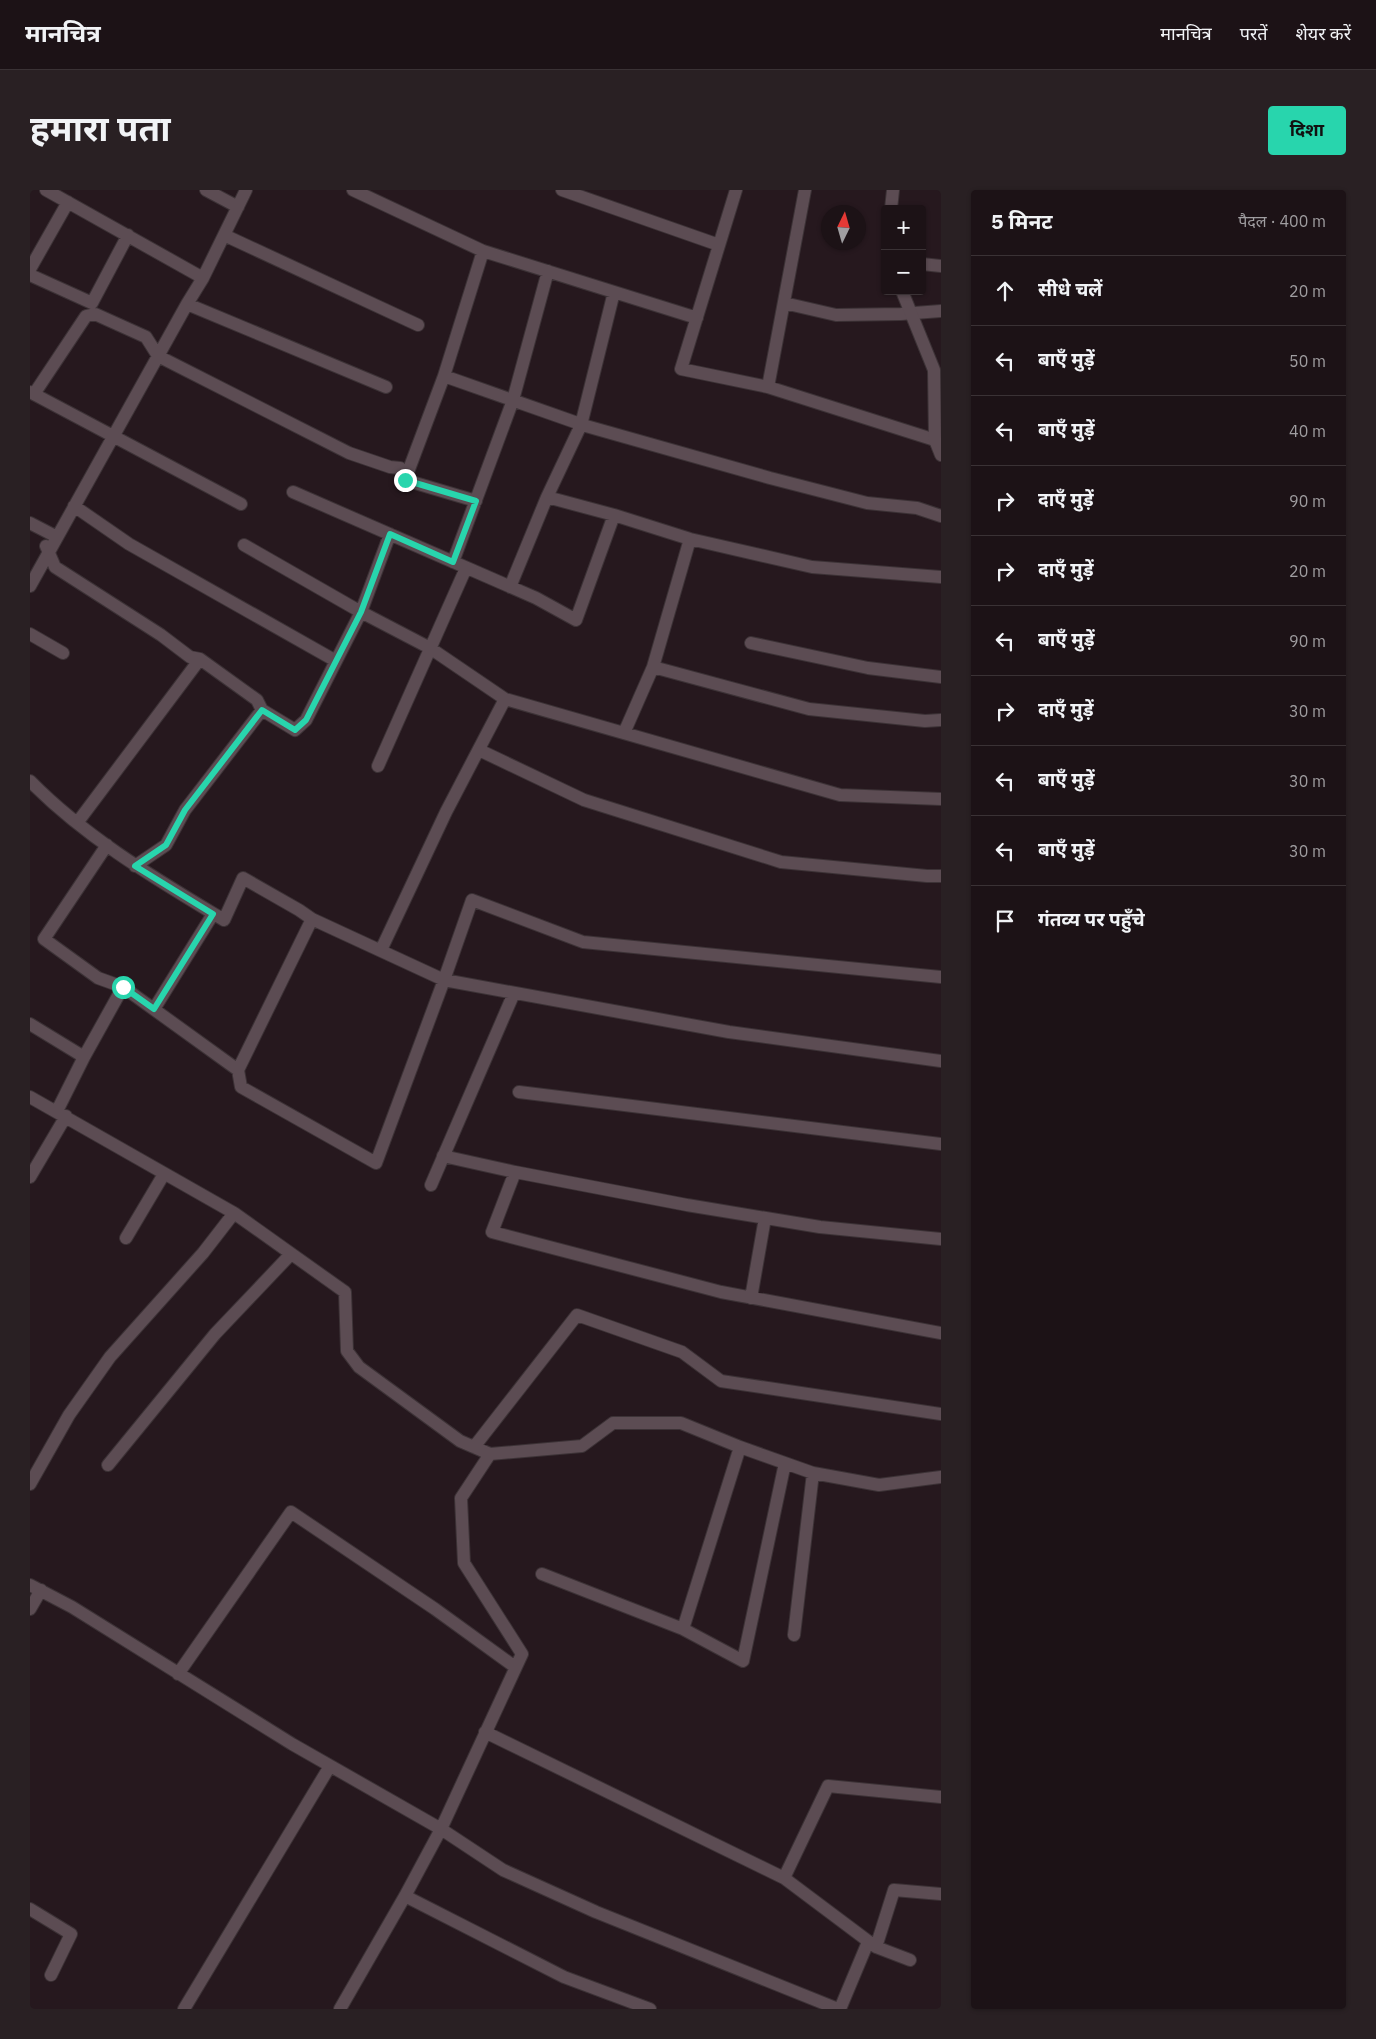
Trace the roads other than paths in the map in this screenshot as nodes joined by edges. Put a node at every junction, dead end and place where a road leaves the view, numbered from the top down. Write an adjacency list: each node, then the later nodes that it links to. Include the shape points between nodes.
1 (46, 190): 9 (street)
2 (206, 190): 11 (street)
3 (246, 190): 11 (street)
4 (353, 190): 15 (street)
5 (562, 190): 14 (street)
6 (736, 190): 14 (street)
7 (806, 190): 24 (street)
8 (893, 190): 10 (street)
9 (68, 202): 12 (street); 18 (street)
10 (891, 205)
11 (238, 207): 13 (street)
12 (128, 236): 20 (street, via 92,303); 21 (street)
13 (224, 236): 21 (street); 29 (street)
14 (719, 245): 28 (street)
15 (483, 251): 19 (street); 31 (street)
16 (926, 264): 17 (street)
17 (941, 266)
18 (30, 270)
19 (548, 271): 22 (street); 35 (street)
20 (30, 275)
21 (203, 278): 25 (street)
22 (614, 292): 28 (street); 37 (street)
23 (904, 295): 27 (street)
24 (784, 303): 27 (street, via 836,315); 33 (street)
25 (187, 304): 30 (street); 32 (street)
26 (941, 311): 27 (street)
27 (911, 313): 36 (street, via 934,370)
28 (696, 318): 33 (street, via 681,369)
29 (418, 325)
30 (158, 356): 34 (street, via 146,337 94,314 86,316); 38 (street); 41 (street, via 349,452 400,468)
31 (444, 376): 35 (street); 41 (street)
32 (386, 387)
33 (768, 387): 39 (street)
34 (32, 393): 38 (street)
35 (513, 400): 37 (street); 44 (street)
36 (938, 420): 39 (street)
37 (581, 425): 43 (street); 48 (street, via 814,490 867,503 917,508)
38 (113, 437): 45 (street); 46 (street)
39 (935, 440): 40 (street)
40 (941, 455)
41 (405, 480): 44 (street)
42 (293, 492): 50 (street)
43 (547, 497): 47 (street); 59 (street)
44 (476, 501): 55 (street)
45 (240, 504)
46 (74, 506): 51 (street); 66 (street, via 129,544)
47 (614, 515): 52 (street); 59 (street, via 576,620)
48 (941, 516)
49 (30, 523): 51 (street)
50 (390, 534): 55 (street); 60 (street)
51 (58, 537): 54 (street)
52 (690, 539): 57 (street, via 812,567); 67 (street)
53 (244, 545): 60 (street)
54 (47, 549): 58 (street); 65 (street, via 55,568 190,657)
55 (453, 562): 56 (street)
56 (466, 568): 59 (street); 63 (street)
57 (941, 577)
58 (30, 586)
59 (510, 587)
60 (361, 612): 63 (street); 66 (street)
61 (30, 634): 64 (street)
62 (751, 643): 68 (street, via 868,668)
63 (430, 648): 69 (street); 74 (street)
64 (64, 653)
65 (200, 659): 70 (street, via 257,700); 77 (street)
66 (336, 661): 70 (street, via 306,720 295,730)
67 (653, 667): 71 (street, via 809,709); 72 (street)
68 (941, 677)
69 (505, 699): 72 (street); 73 (street)
70 (262, 710): 79 (street, via 185,810 166,845)
71 (941, 720)
72 (624, 733): 76 (street, via 840,795)
73 (479, 750): 80 (street, via 584,800 781,862); 83 (street)
74 (378, 766)
75 (30, 781): 77 (street)
76 (941, 798)
77 (77, 823): 78 (street)
78 (108, 846): 79 (street); 86 (street, via 44,939 98,978)
79 (135, 866): 81 (street)
80 (941, 876)
81 (213, 914): 82 (street, via 224,920 243,878); 88 (street)
82 (312, 919): 83 (street); 92 (street)
83 (381, 950): 85 (street)
84 (941, 977): 85 (street, via 583,942 472,900)
85 (444, 980): 87 (street); 92 (street, via 376,1163 241,1087)
86 (123, 987): 88 (street); 90 (street)
87 (514, 993): 91 (street, via 729,1032); 97 (street)
88 (154, 1009): 92 (street)
89 (30, 1024): 90 (street)
90 (84, 1057): 95 (street)
91 (941, 1061)
92 (238, 1070)
93 (519, 1092): 96 (street)
94 (30, 1096): 95 (street)
95 (62, 1114): 99 (street); 100 (street)
96 (941, 1144)
97 (443, 1156): 98 (street); 101 (street)
98 (516, 1172): 103 (street); 107 (street, via 492,1232)
99 (164, 1174): 102 (street); 104 (street)
100 (30, 1177)
101 (431, 1185)
102 (234, 1212): 106 (street); 117 (street, via 203,1253 110,1357 69,1415)
103 (765, 1218): 105 (street, via 820,1227); 107 (street)
104 (126, 1238)
105 (941, 1238)
106 (291, 1254): 110 (street, via 345,1292 347,1351 360,1366 460,1441); 114 (street, via 215,1334)
107 (751, 1298): 108 (street)
108 (941, 1333)
109 (941, 1414): 110 (street, via 720,1381 682,1352 577,1315)
110 (474, 1447): 112 (street)
111 (740, 1447): 112 (street, via 681,1423 612,1423 582,1446); 113 (street); 121 (street)
112 (490, 1454): 123 (street, via 461,1498 464,1563 522,1654)
113 (785, 1463): 115 (street); 121 (street, via 743,1661)
114 (108, 1465)
115 (813, 1473): 116 (street, via 879,1485); 122 (street)
116 (941, 1477)
117 (30, 1484)
118 (542, 1574): 121 (street)
119 (35, 1587): 120 (street); 124 (street)
120 (30, 1609)
121 (683, 1629)
122 (794, 1635)
123 (515, 1668): 124 (street, via 435,1609 291,1512); 125 (street)
124 (178, 1674): 126 (street)
125 (485, 1732): 128 (street); 129 (street)
126 (330, 1766): 128 (street); 136 (street)
127 (941, 1797): 129 (street, via 828,1786)
128 (441, 1829): 131 (street); 139 (street, via 503,1870 596,1912)
129 (784, 1878): 133 (street)
130 (941, 1894): 133 (street, via 894,1890)
131 (405, 1896): 137 (street); 138 (street, via 564,1977)
132 (30, 1909): 135 (street, via 70,1934)
133 (872, 1945): 134 (street); 139 (street)
134 (910, 1960)
135 (51, 1975)
136 (184, 2009)
137 (340, 2009)
138 (650, 2009)
139 (839, 2009)

